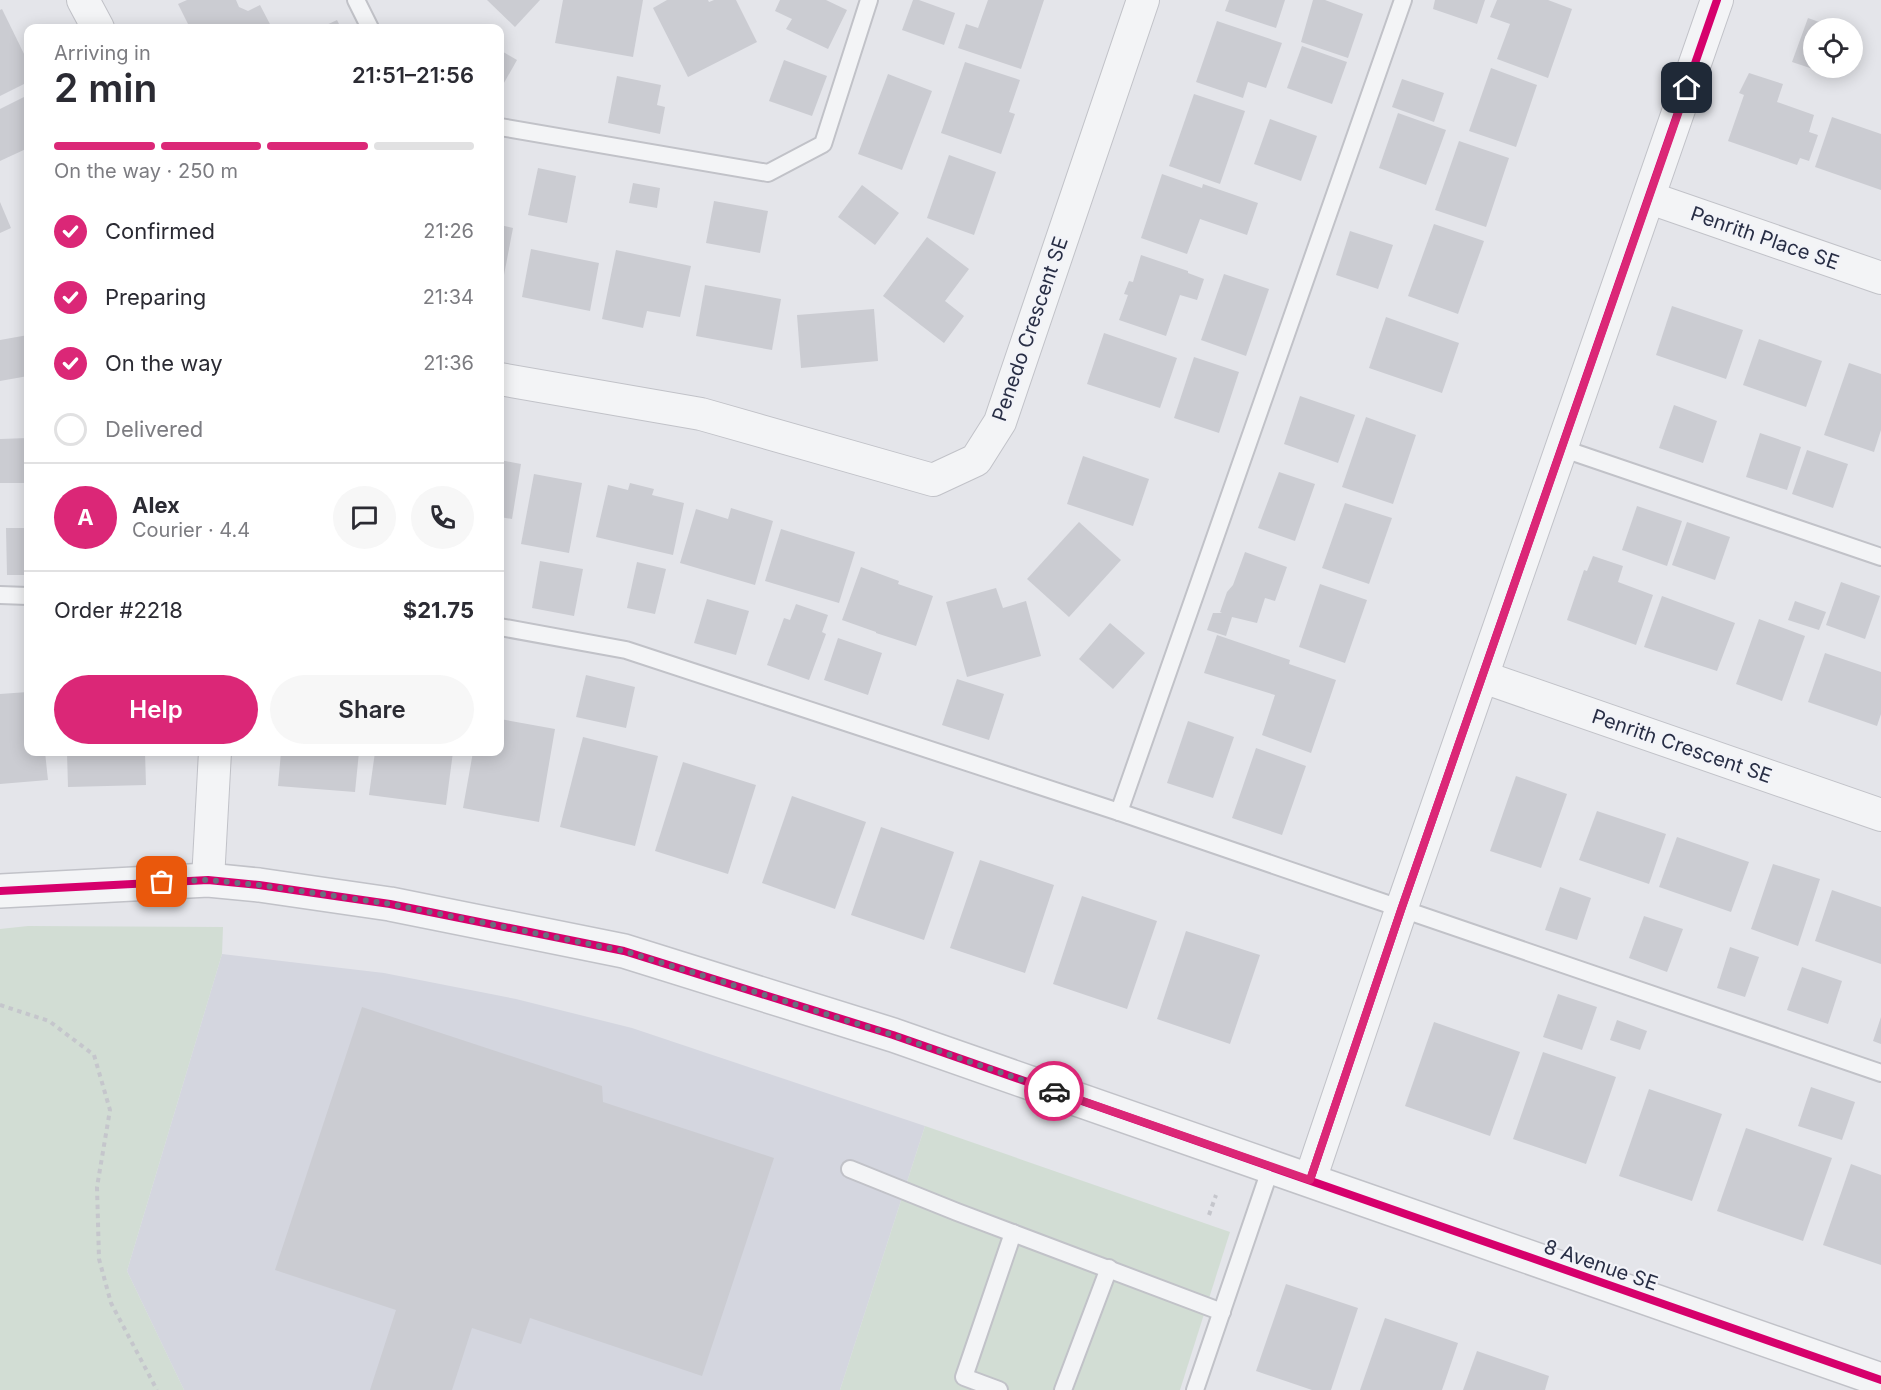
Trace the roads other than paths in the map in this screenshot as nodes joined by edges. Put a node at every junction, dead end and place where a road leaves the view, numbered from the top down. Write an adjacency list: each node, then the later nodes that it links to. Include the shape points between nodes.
1 (83, 0): 7 (street)
2 (356, 0): 8 (lane)
3 (869, 0): 9 (lane, via 823,144 768,172)
4 (1143, 0): 12 (street, Penedo Crescent SE, via 1000,422 976,460 933,480 701,414)
5 (1403, 0): 20 (lane)
6 (1717, 0): 10 (street)
7 (96, 24)
8 (368, 24)
9 (504, 128)
10 (1650, 198): 11 (street, Penrith Place SE); 13 (street)
11 (1881, 278)
12 (504, 380)
13 (1561, 447): 14 (lane); 18 (street)
14 (1881, 557)
15 (0, 595): 16 (lane)
16 (24, 596)
17 (504, 628): 20 (lane, via 626,650)
18 (1483, 677): 21 (street, Penrith Crescent SE); 24 (street)
19 (214, 756): 22 (street)
20 (1119, 812): 24 (lane)
21 (1881, 814)
22 (208, 880): 23 (street, 8 Avenue SE); 26 (street, 8 Avenue SE, via 390,904 624,951 893,1035)
23 (0, 891)
24 (1401, 910): 25 (lane); 28 (street)
25 (1881, 1073)
26 (1271, 1167): 28 (street, 8 Avenue SE); 31 (lane)
27 (850, 1169): 29 (lane)
28 (1310, 1180): 32 (street, 8 Avenue SE)
29 (1013, 1233): 30 (lane); 33 (lane, via 964,1377)
30 (1109, 1268): 31 (lane); 34 (lane)
31 (1222, 1312): 35 (lane)
32 (1881, 1380)
33 (999, 1390)
34 (1063, 1390)
35 (1196, 1390)

